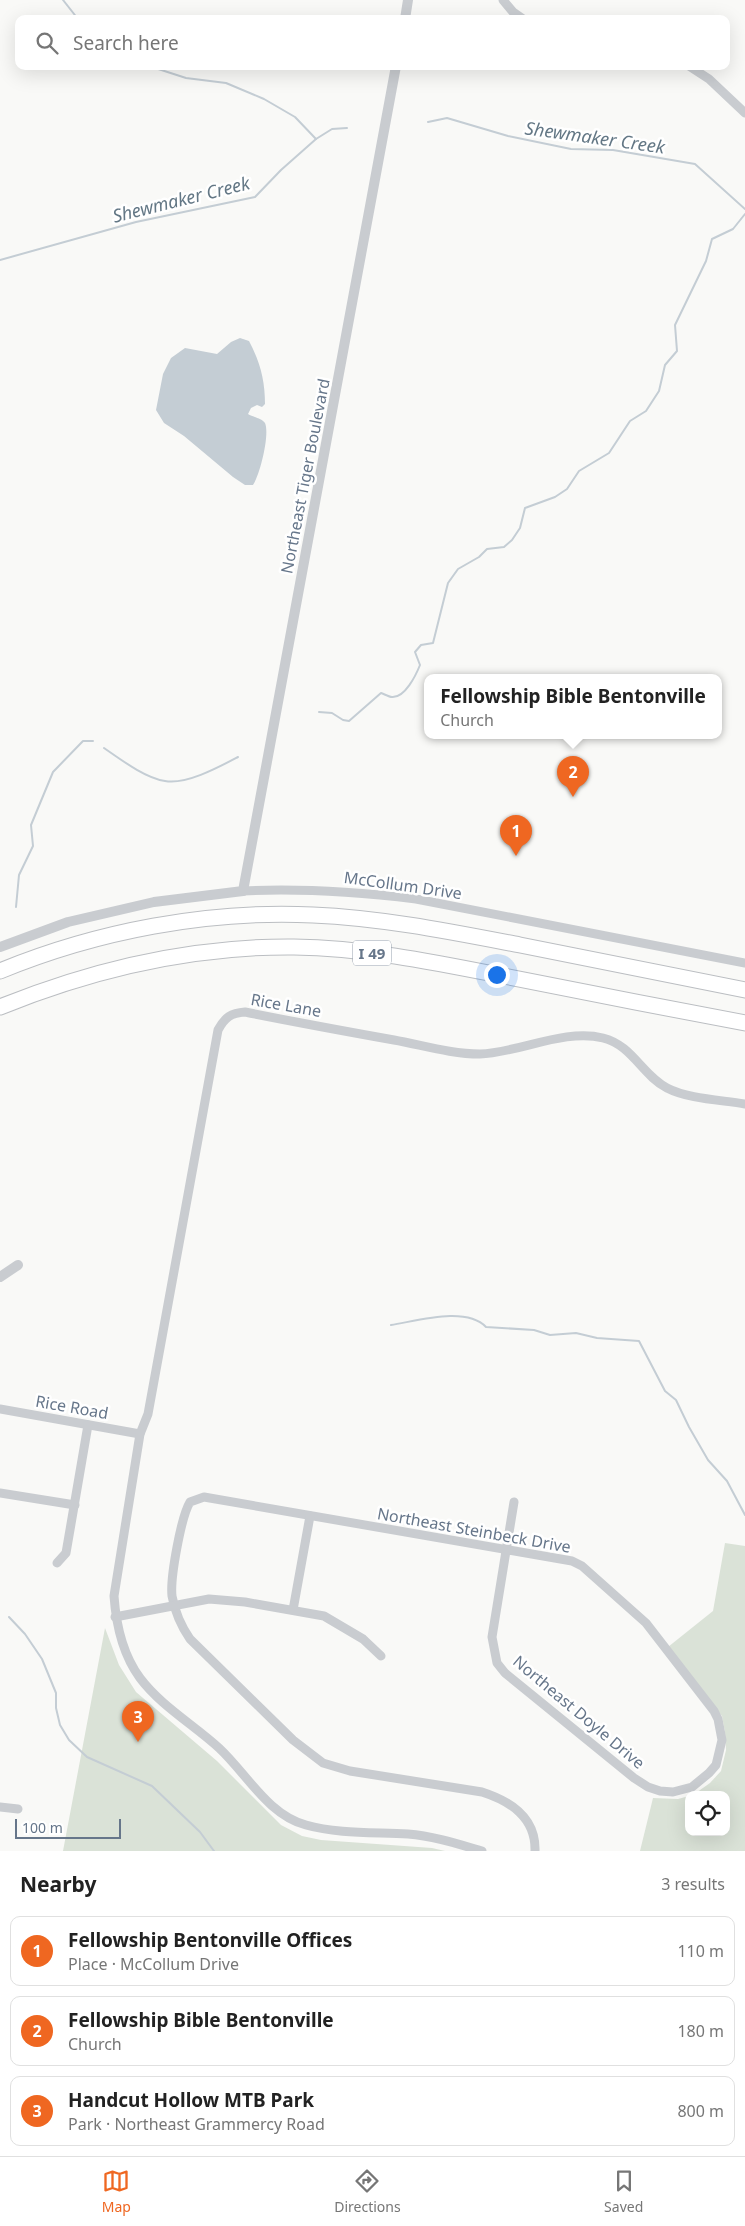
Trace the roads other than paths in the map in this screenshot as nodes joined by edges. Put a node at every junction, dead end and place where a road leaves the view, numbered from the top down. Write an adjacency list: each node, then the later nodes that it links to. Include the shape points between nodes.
1 (408, 0): 3 (street)
2 (504, 0): 4 (street)
3 (406, 15)
4 (509, 15)
5 (395, 70): 8 (street, Northeast Tiger Boulevard)
6 (695, 70): 7 (street)
7 (745, 113)
8 (243, 891): 9 (street, McCollum Drive, via 154,902 68,922); 10 (street, McCollum Drive, via 363,892 407,898)
9 (0, 947)
10 (745, 963)
11 (0, 971): 12 (highway, I 49, via 74,946 192,920 313,914 431,928)
12 (745, 990)
13 (0, 1007): 14 (highway, I 49, via 45,988 158,959 230,950 293,947 357,950 420,960)
14 (745, 1023)
15 (745, 1104): 20 (street, Rice Lane, via 667,1088 627,1050 602,1038 584,1036 500,1052 465,1053 245,1012 234,1013 224,1019 218,1030 148,1414)
16 (18, 1265): 17 (street)
17 (0, 1277)
18 (0, 1409): 19 (street, Rice Road)
19 (88, 1425): 20 (street, Rice Road); 23 (street)
20 (140, 1434): 29 (street, via 114,1596)
21 (0, 1493): 23 (street)
22 (514, 1502): 25 (street, Northeast Doyle Drive)
23 (74, 1505): 26 (street, via 66,1553)
24 (310, 1516): 25 (street, Northeast Steinbeck Drive); 27 (street, Northeast Steinbeck Drive, via 204,1497 190,1502 184,1512 175,1563 172,1584); 28 (street)
25 (506, 1549): 31 (street, Northeast Steinbeck Drive, via 572,1560 646,1623 718,1719 721,1749); 31 (street, Northeast Doyle Drive, via 492,1637 498,1663 505,1673 648,1787 673,1792 692,1787)
26 (56, 1563)
27 (175, 1606): 28 (street, via 209,1599); 29 (street); 35 (street, via 190,1639 315,1758 340,1768 501,1798 518,1809 531,1828)
28 (293, 1610): 30 (street, via 324,1616 344,1626)
29 (115, 1617): 34 (street, via 140,1678 220,1749 286,1818 306,1826 334,1830 410,1834)
30 (381, 1656)
31 (709, 1773)
32 (0, 1807): 33 (street)
33 (18, 1809)
34 (482, 1851)
35 (535, 1851)

